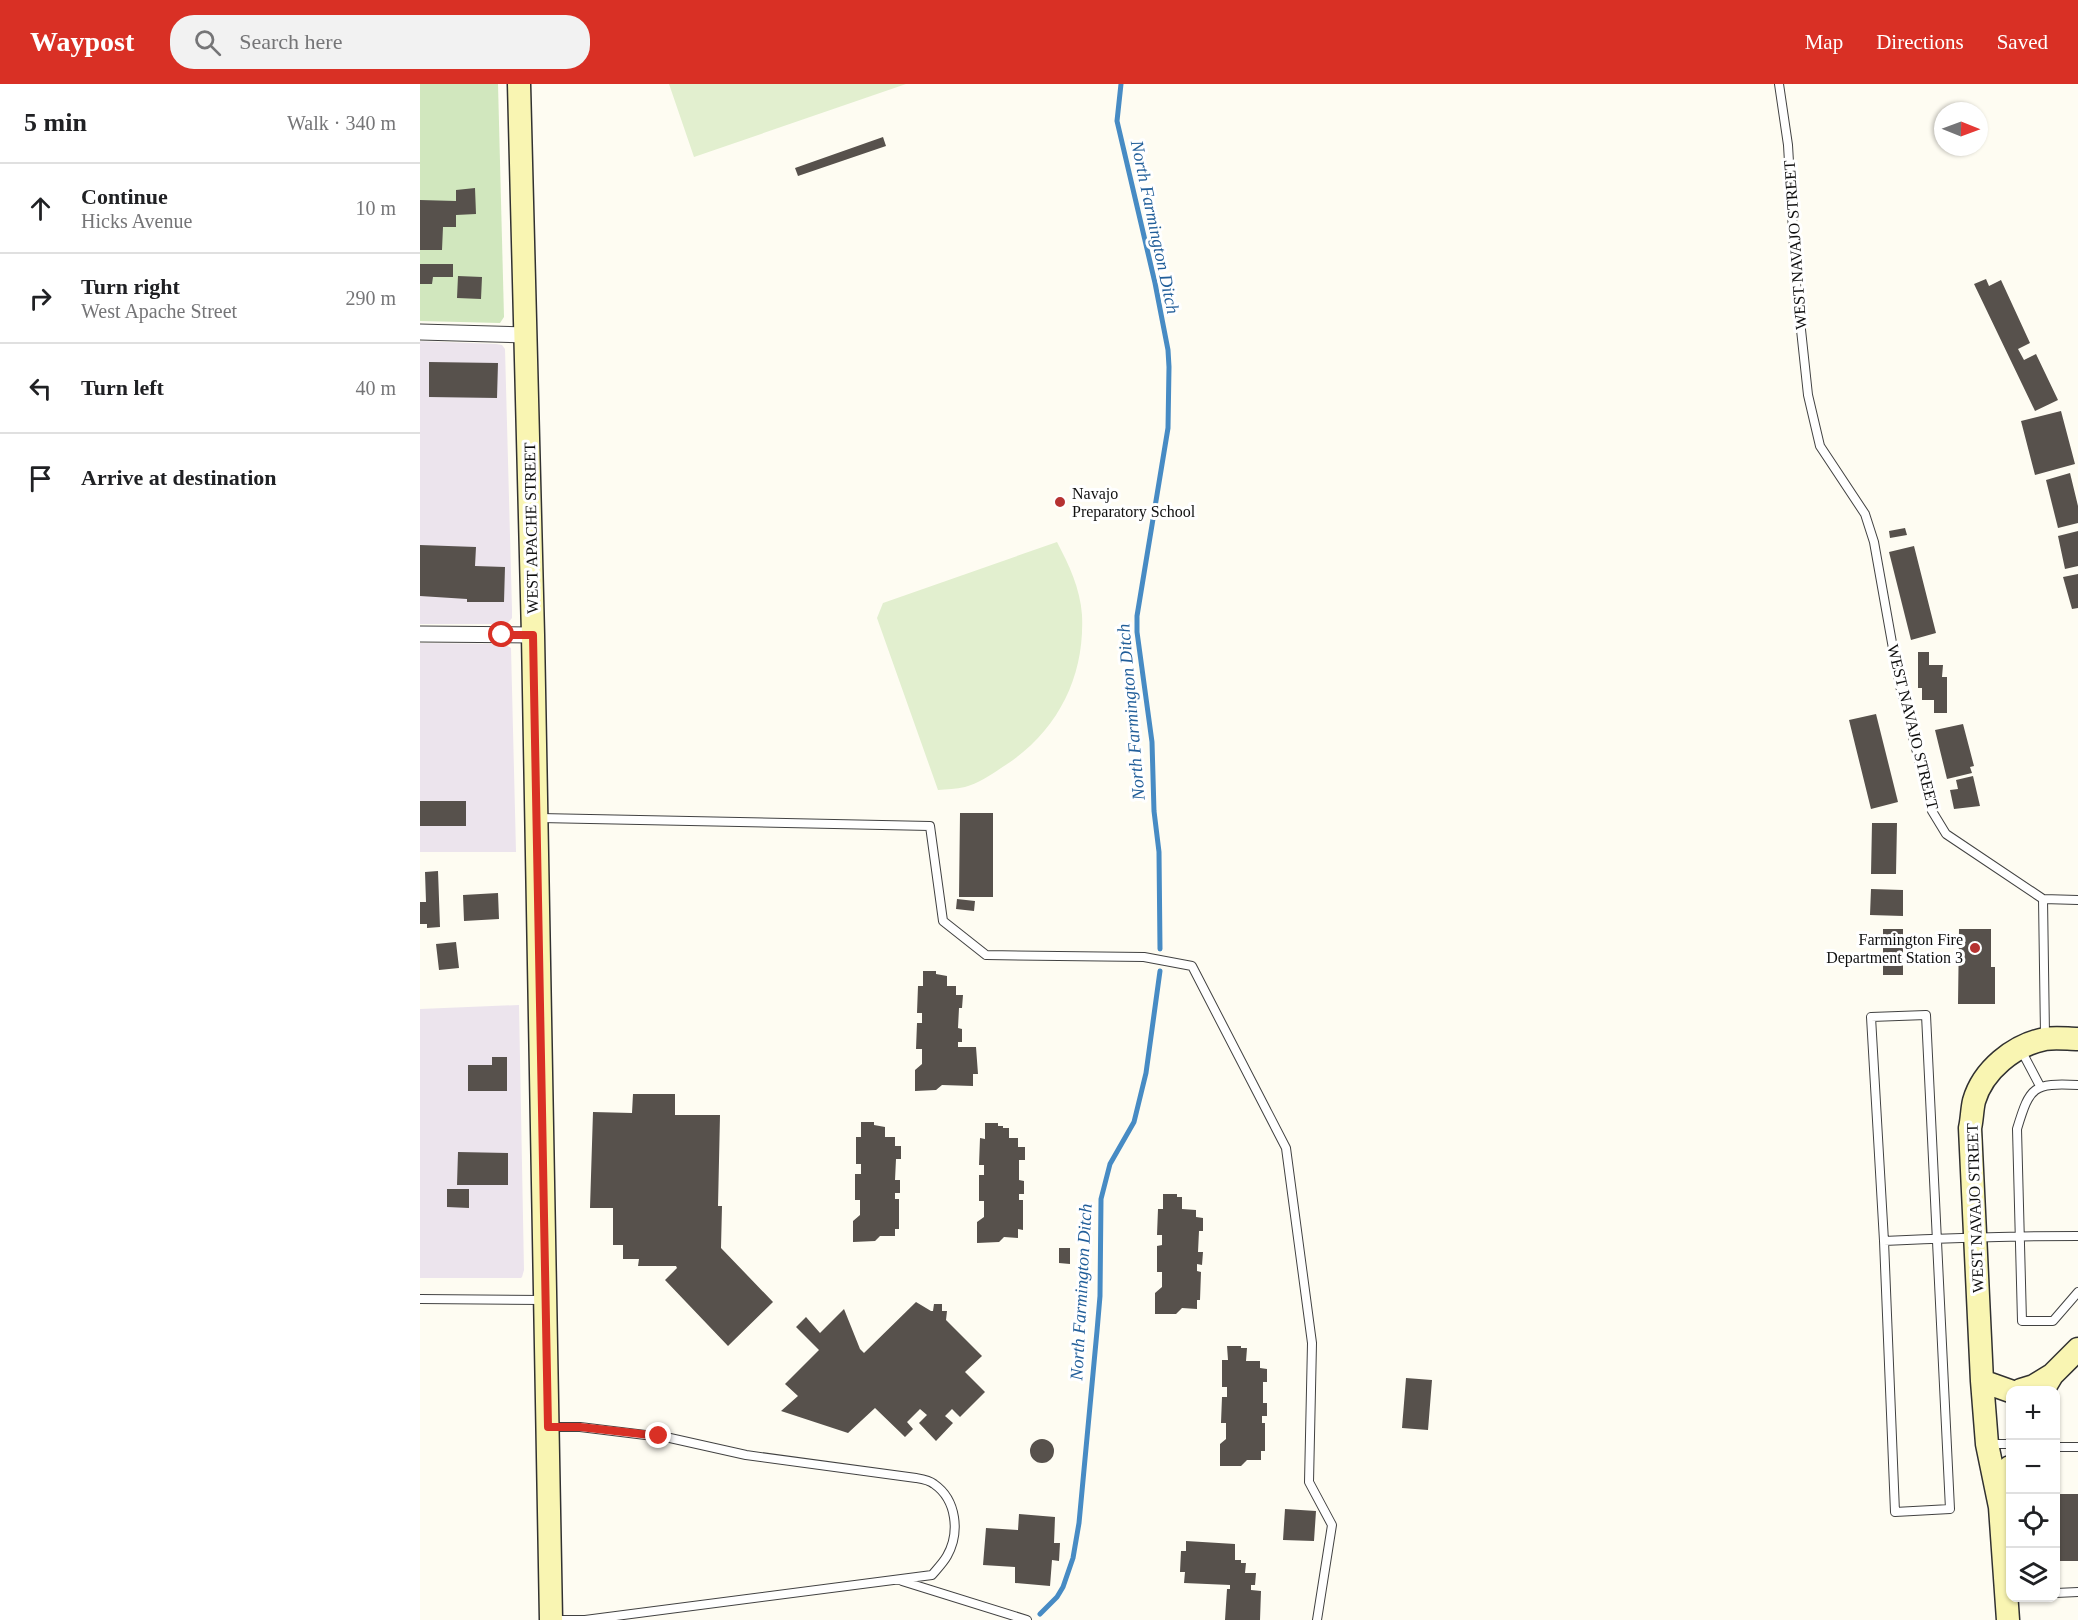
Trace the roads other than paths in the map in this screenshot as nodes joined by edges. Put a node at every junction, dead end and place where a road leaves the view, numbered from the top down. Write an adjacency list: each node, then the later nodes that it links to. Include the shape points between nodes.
1 (519, 84): 4 (main road, WEST APACHE STREET)
2 (1779, 84): 8 (lane, WEST NAVAJO STREET, via 1788,145 1796,283 1808,395 1820,446 1865,514 1875,542 1899,682 1932,811 1946,834)
3 (420, 332): 4 (street)
4 (527, 335): 6 (main road, WEST APACHE STREET)
5 (420, 634): 6 (street)
6 (533, 635): 7 (main road, WEST APACHE STREET)
7 (535, 818): 22 (main road, WEST APACHE STREET); 41 (lane, via 930,826 943,921 986,955 1144,957 1192,966 1286,1148 1312,1343 1309,1482 1332,1525)
8 (2043, 899): 9 (lane); 10 (lane)
9 (2078, 900)
10 (2045, 1039): 11 (main road, WEST NAVAJO STREET); 12 (main road, WEST NAVAJO STREET)
11 (2078, 1039)
12 (2020, 1048): 14 (lane); 17 (main road, WEST NAVAJO STREET, via 2001,1060 1975,1100 1970,1128)
13 (2078, 1085): 14 (lane)
14 (2040, 1086): 15 (lane, via 2025,1103 2017,1129)
15 (2020, 1236): 16 (lane); 17 (lane); 20 (lane, via 2022,1321 2054,1321)
16 (2078, 1236)
17 (1976, 1237): 18 (lane); 24 (main road, WEST NAVAJO STREET)
18 (1937, 1239): 19 (lane); 19 (lane, via 1926,1016 1871,1017); 19 (lane, via 1950,1509 1895,1512)
19 (1884, 1241)
20 (2078, 1292)
21 (420, 1299): 22 (lane)
22 (546, 1300): 27 (main road, WEST APACHE STREET)
23 (2078, 1349): 25 (main road)
24 (1982, 1381): 26 (main road); 28 (main road, WEST NAVAJO STREET)
25 (2048, 1383)
26 (2006, 1390)
27 (548, 1427): 35 (lane, via 670,1438 746,1455 932,1482 949,1502 954,1515 954,1539 947,1557 932,1575); 39 (main road, WEST APACHE STREET)
28 (1987, 1444): 29 (lane); 33 (main road, WEST NAVAJO STREET)
29 (2006, 1444)
30 (2060, 1447): 31 (lane)
31 (2078, 1447)
32 (2006, 1483): 33 (main road)
33 (2000, 1507): 34 (main road, WEST NAVAJO STREET)
34 (2006, 1572)
35 (898, 1580): 39 (lane, via 585,1620); 40 (lane)
36 (2078, 1592): 37 (lane)
37 (2060, 1593)
38 (2008, 1602): 42 (main road, WEST NAVAJO STREET)
39 (551, 1620)
40 (1027, 1620)
41 (1317, 1620)
42 (2008, 1620)

